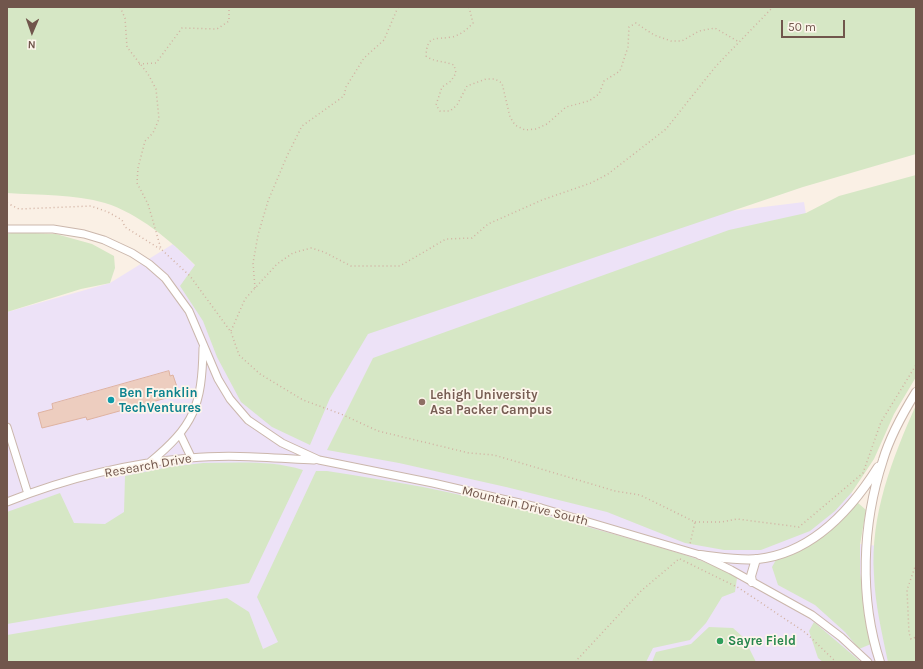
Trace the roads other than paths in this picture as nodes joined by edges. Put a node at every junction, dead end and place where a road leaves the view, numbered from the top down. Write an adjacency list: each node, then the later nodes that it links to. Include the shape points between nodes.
1 (7, 229): 2 (street, Mountain Drive South, via 53,229 84,234 132,253 150,264 165,278 189,311)
2 (203, 344): 5 (street, Mountain Drive South, via 200,392 189,422); 8 (street, Mountain Drive South, via 218,379 230,399 248,420 282,443)
3 (916, 392): 7 (street, via 892,436)
4 (7, 427): 10 (street)
5 (180, 434): 6 (street); 9 (street, Mountain Drive South)
6 (191, 457): 8 (street, Research Drive); 9 (street, Research Drive)
7 (883, 459): 13 (street, via 864,489 832,524 794,549 768,558); 16 (street, via 866,539 868,601)
8 (318, 460): 12 (street, Mountain Drive South, via 541,508)
9 (149, 463): 10 (street, Research Drive, via 81,478)
10 (28, 494): 11 (street, Research Drive)
11 (7, 502)
12 (700, 555): 13 (street); 14 (street, Mountain Drive South)
13 (756, 559): 14 (street, via 751,576)
14 (752, 582): 15 (street, Mountain Drive South, via 797,606 827,626)
15 (868, 662)
16 (880, 662)

